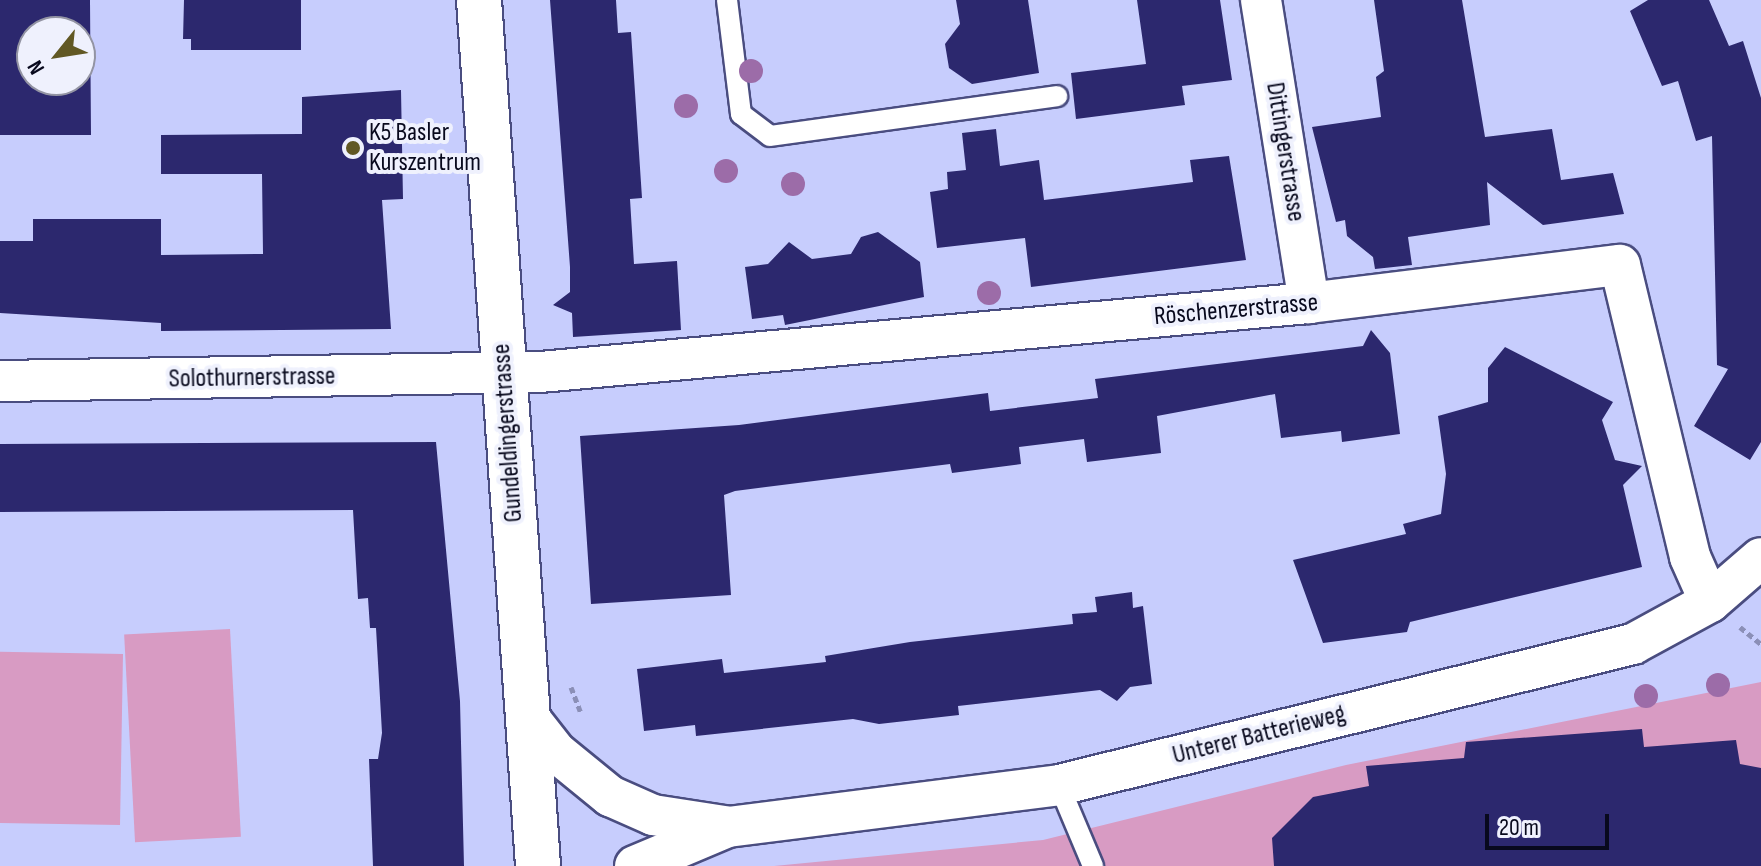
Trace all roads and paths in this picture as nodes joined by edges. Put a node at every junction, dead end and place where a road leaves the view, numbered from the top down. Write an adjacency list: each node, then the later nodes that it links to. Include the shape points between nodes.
1 (479, 0): 6 (main road, Gundeldingerstrasse)
2 (727, 0): 4 (lane, via 741,114 770,136)
3 (1261, 0): 5 (street, Dittingerstrasse)
4 (1057, 96)
5 (1309, 303): 6 (street, Röschenzerstrasse); 9 (street, Röschenzerstrasse, via 1620,265 1690,557)
6 (504, 374): 7 (street, Solothurnerstrasse); 10 (main road, Gundeldingerstrasse)
7 (0, 381)
8 (1761, 558): 9 (street, Unterer Batterieweg)
9 (1710, 602): 11 (street, Unterer Batterieweg, via 1633,644)
10 (527, 715): 12 (street, Unterer Batterieweg, via 556,752 610,796 653,815); 13 (main road, Gundeldingerstrasse)
11 (1059, 785): 12 (street, Unterer Batterieweg); 15 (lane)
12 (728, 827): 14 (street, Unterer Batterieweg)
13 (538, 866)
14 (635, 866)
15 (1093, 866)

